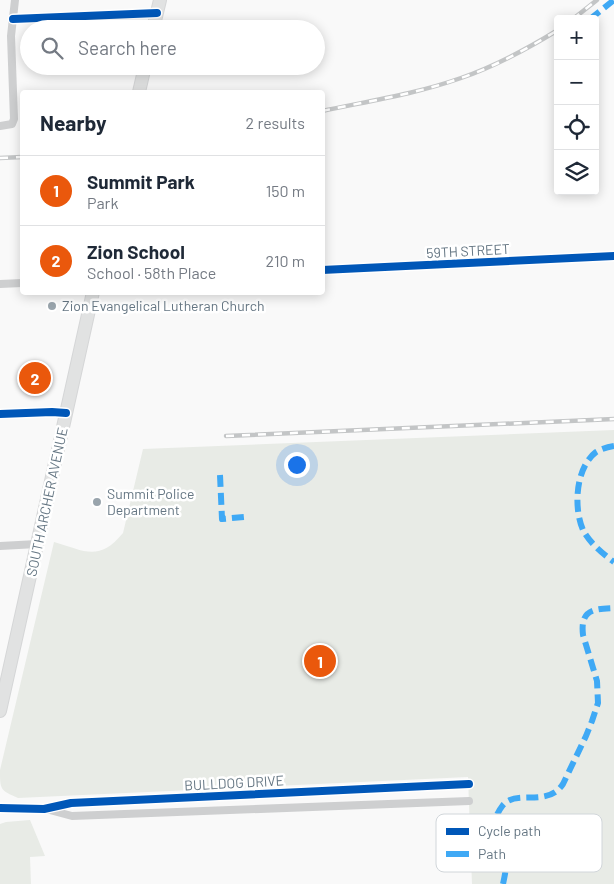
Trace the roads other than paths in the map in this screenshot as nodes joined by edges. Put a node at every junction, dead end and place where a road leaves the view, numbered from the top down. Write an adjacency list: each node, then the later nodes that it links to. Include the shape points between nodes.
1 (15, 0): 4 (street)
2 (160, 0): 3 (main road)
3 (157, 13): 4 (street); 5 (main road)
4 (13, 19): 8 (street, via 14,119 12,124)
5 (155, 20)
6 (142, 75): 7 (main road)
7 (138, 90)
8 (3, 126)
9 (614, 256): 10 (street, 59TH STREET)
10 (325, 270)
11 (20, 283): 12 (street)
12 (0, 284)
13 (92, 295): 14 (main road, SOUTH ARCHER AVENUE)
14 (66, 413): 15 (street); 16 (main road, SOUTH ARCHER AVENUE)
15 (0, 414)
16 (38, 544): 17 (street); 18 (main road, SOUTH ARCHER AVENUE)
17 (0, 546)
18 (4, 676): 19 (main road, SOUTH ARCHER AVENUE)
19 (0, 711)
20 (469, 784): 23 (street, BULLDOG DRIVE, via 71,802)
21 (469, 801): 23 (street, BULLDOG DRIVE, via 72,816)
22 (0, 808): 23 (street, BULLDOG DRIVE)
23 (44, 808)

